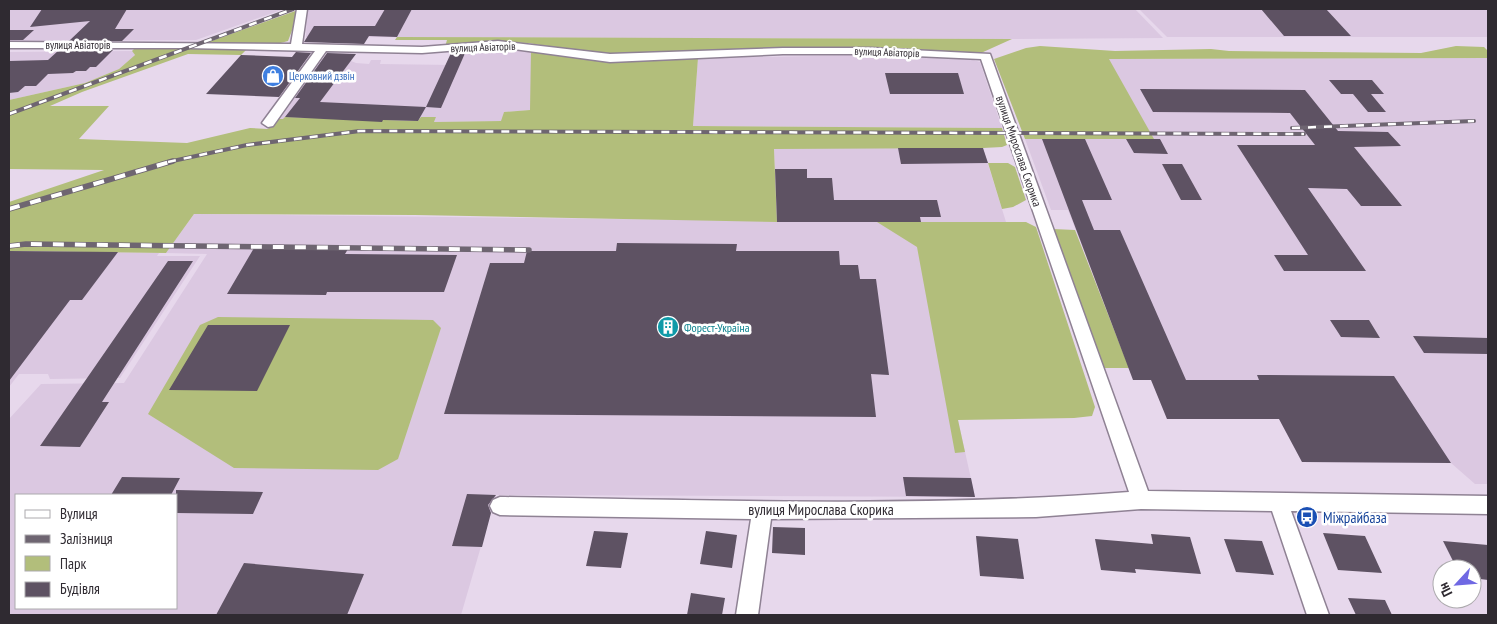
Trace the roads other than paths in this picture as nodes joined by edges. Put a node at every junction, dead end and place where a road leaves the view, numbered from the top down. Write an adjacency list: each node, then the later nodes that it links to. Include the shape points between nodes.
1 (302, 9): 3 (street)
2 (9, 46): 3 (street, вулиця Авіаторів)
3 (296, 47): 4 (street, вулиця Авіаторів)
4 (323, 48): 5 (street, вулиця Авіаторів, via 422,50 498,44 610,58 783,51); 6 (street)
5 (986, 56): 7 (street, вулиця Мирослава Скорика)
6 (268, 123)
7 (1141, 500): 8 (street, вулиця Мирослава Скорика); 11 (street, вулиця Мирослава Скорика, via 1036,508)
8 (1278, 501): 9 (street, вулиця Мирослава Скорика); 13 (street)
9 (1488, 505)
10 (500, 506): 11 (street, вулиця Мирослава Скорика)
11 (762, 510): 12 (street)
12 (747, 615)
13 (1318, 615)

